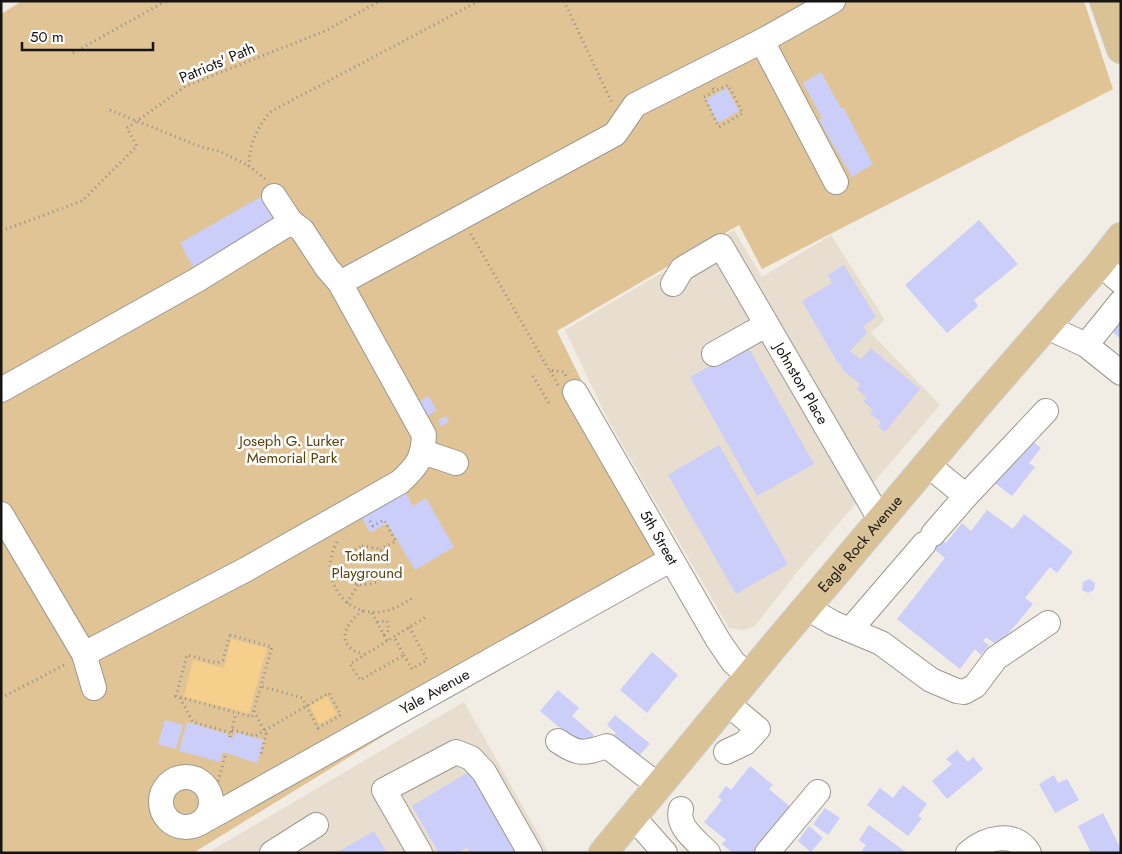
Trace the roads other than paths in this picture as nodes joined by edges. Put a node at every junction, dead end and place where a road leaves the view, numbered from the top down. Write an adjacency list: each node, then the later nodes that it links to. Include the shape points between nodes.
1 (833, 1): 3 (street)
2 (1104, 1): 4 (main road)
3 (762, 41): 5 (street); 11 (street, via 634,105 615,134)
4 (1121, 49)
5 (836, 182)
6 (274, 196): 7 (street)
7 (292, 222): 11 (street, via 302,230); 19 (street, via 197,280)
8 (1121, 237): 9 (main road, Eagle Rock Avenue)
9 (1111, 260): 10 (street); 15 (main road, Eagle Rock Avenue)
10 (1121, 282)
11 (340, 283): 22 (street, via 424,435)
12 (673, 284): 14 (street, Johnston Place, via 682,269 721,246)
13 (1121, 302): 16 (street)
14 (766, 325): 17 (street); 27 (street, Johnston Place)
15 (1045, 326): 16 (street); 24 (main road, Eagle Rock Avenue)
16 (1086, 345): 18 (street)
17 (714, 354)
18 (1117, 362)
19 (1, 390)
20 (575, 392): 28 (street, 5th Street)
21 (1046, 411): 25 (street)
22 (423, 452): 23 (street); 32 (street, via 415,469 365,517 245,570)
23 (456, 463)
24 (928, 465): 25 (street); 27 (main road, Eagle Rock Avenue)
25 (966, 496): 31 (street)
26 (1, 514): 32 (street)
27 (881, 521): 29 (main road, Eagle Rock Avenue)
28 (670, 560): 33 (street, 5th Street, via 733,662); 42 (street, Yale Avenue)
29 (807, 608): 31 (street); 33 (main road, Eagle Rock Avenue)
30 (1048, 623): 31 (street, via 996,658 975,686 964,692 931,680 881,643)
31 (850, 630)
32 (84, 654): 34 (street)
33 (750, 676): 35 (main road, Eagle Rock Avenue)
34 (94, 688)
35 (728, 704): 37 (street, via 758,729 745,743); 38 (main road, Eagle Rock Avenue)
36 (558, 741): 38 (street, via 573,752 582,753 607,746)
37 (726, 752)
38 (659, 786): 41 (main road, Eagle Rock Avenue)
39 (818, 792): 50 (street)
40 (681, 809): 49 (street, via 681,824)
41 (633, 817): 47 (main road, Eagle Rock Avenue); 48 (street)
42 (200, 823): 42 (street, Yale Avenue, via 185,827 170,822 161,808 163,792 174,780 190,777 205,786 210,809)
43 (316, 825): 44 (street)
44 (272, 853)
45 (420, 853): 46 (street, via 384,790 456,752 471,758 484,772)
46 (530, 853)
47 (603, 853)
48 (665, 853)
49 (708, 853)
50 (767, 853)
51 (968, 853): 52 (street, via 983,842 1006,838 1018,841)
52 (1029, 853)

